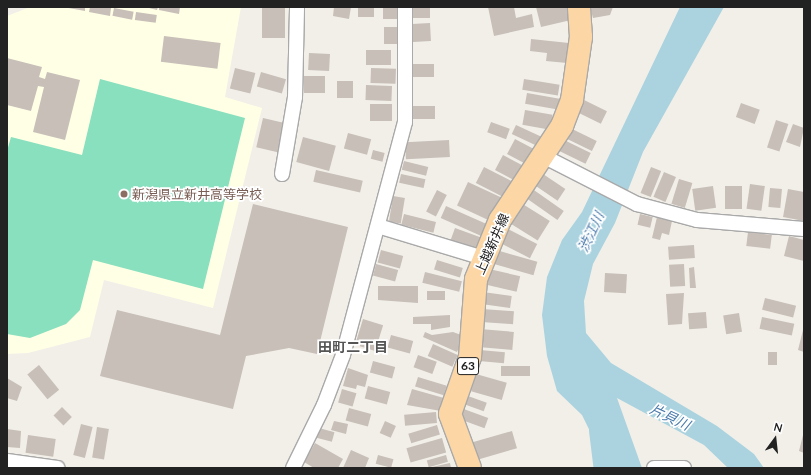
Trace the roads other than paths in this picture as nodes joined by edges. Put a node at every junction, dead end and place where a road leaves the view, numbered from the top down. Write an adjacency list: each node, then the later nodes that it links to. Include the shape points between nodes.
1 (297, 7): 5 (street, via 295,97)
2 (405, 7): 6 (street, via 405,122)
3 (579, 7): 4 (main road, 上越新井線 / 63, via 581,37 572,100 562,126)
4 (543, 156): 7 (street, via 637,204 697,220); 8 (main road, 上越新井線 / 63, via 500,220)
5 (282, 174)
6 (378, 226): 8 (street); 10 (street, via 343,355)
7 (804, 229)
8 (483, 258): 12 (main road, 上越新井線 / 63, via 476,279 470,357 450,414)
9 (7, 461): 11 (street)
10 (296, 467)
11 (58, 468)
12 (470, 468)
13 (654, 468): 14 (street)
14 (684, 468)

